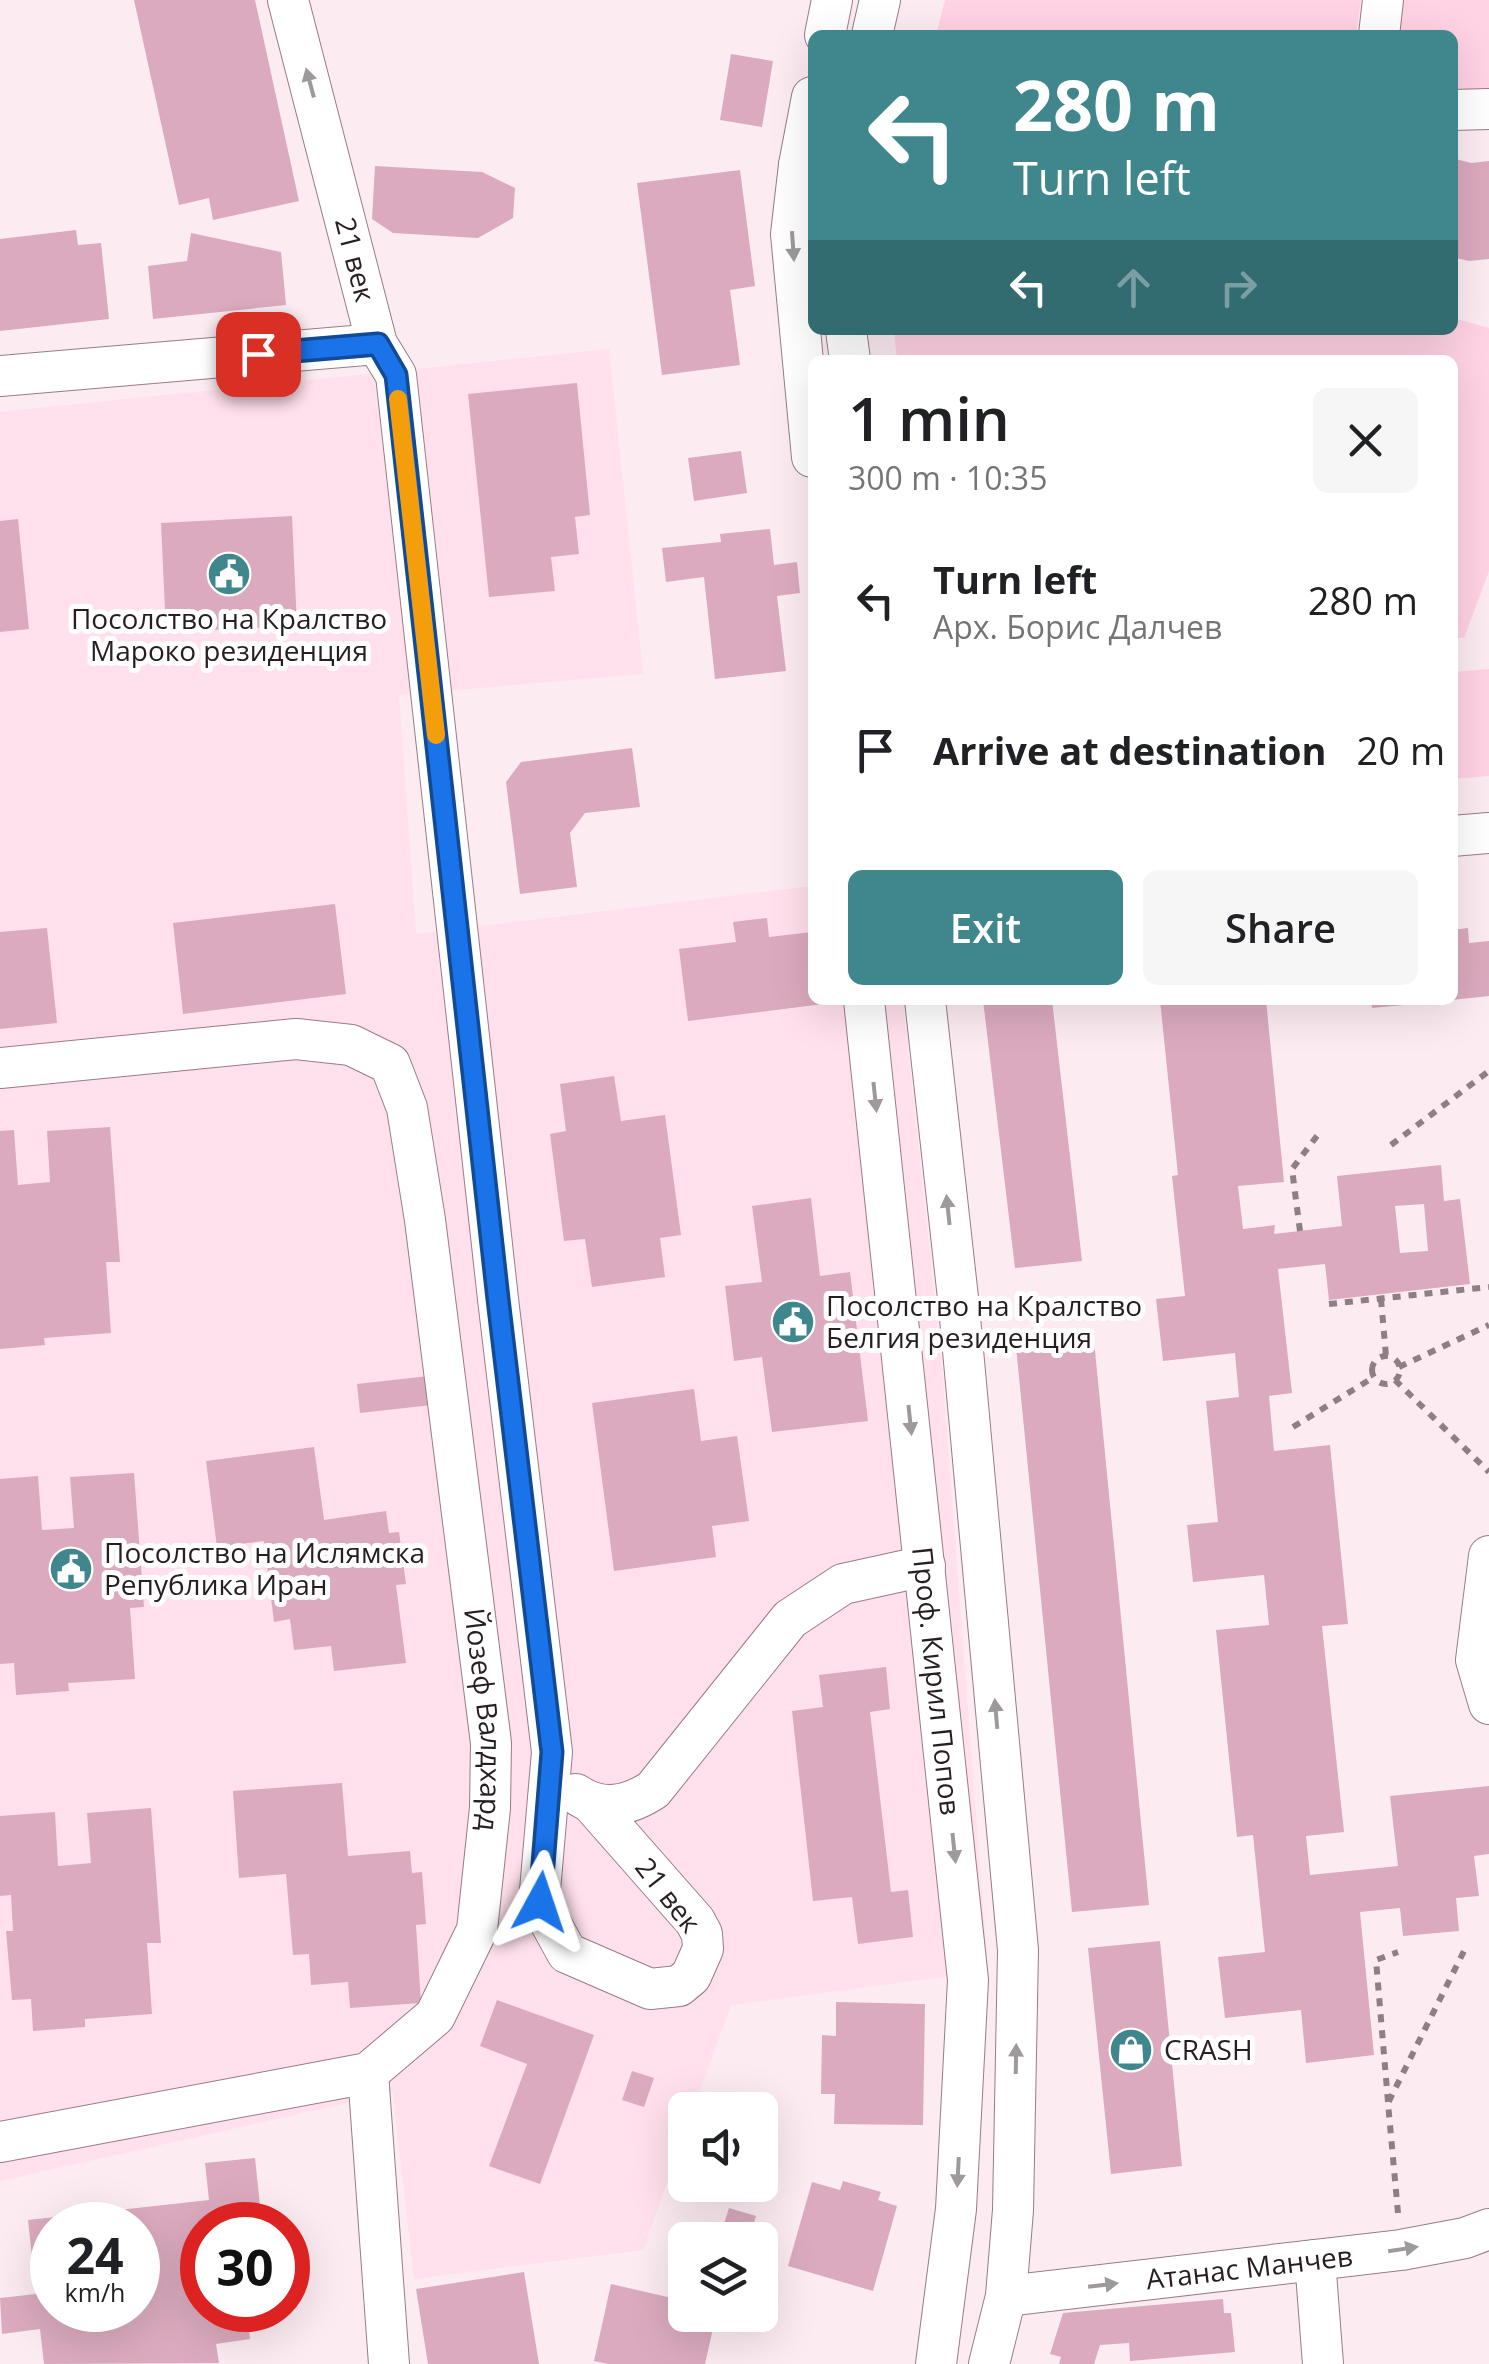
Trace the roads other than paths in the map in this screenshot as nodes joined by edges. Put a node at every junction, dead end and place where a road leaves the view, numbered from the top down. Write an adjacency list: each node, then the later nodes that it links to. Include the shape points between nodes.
1 (288, 0): 11 (street, 21 век, one-way to 1)
2 (832, 0): 5 (street)
3 (880, 0): 6 (street)
4 (1384, 0): 7 (street)
5 (826, 30)
6 (873, 30)
7 (1380, 30)
8 (1489, 109): 9 (street)
9 (1458, 110)
10 (806, 161): 13 (street, one-way to 13, via 791,234)
11 (378, 344): 12 (street); 22 (street, 21 век, via 396,375)
12 (0, 376)
13 (808, 415)
14 (1489, 832): 15 (street)
15 (1458, 835)
16 (865, 1005): 20 (street, Проф. Кирил Попов, one-way to 20)
17 (926, 1005): 28 (street, Проф. Кирил Попов, one-way to 17, via 1018,1950)
18 (0, 1068): 24 (street, Йозеф Валдхард, via 296,1039 351,1045 390,1064 407,1108 491,1744 490,1808 476,1930 436,2016)
19 (1489, 1556): 21 (street, via 1476,1660)
20 (926, 1566): 23 (street, via 843,1584 790,1619 653,1790 616,1806); 30 (street, Проф. Кирил Попов, one-way to 30, via 968,1980 956,2209)
21 (1489, 1704)
22 (552, 1752): 23 (street, via 564,1781); 23 (street, 21 век, via 540,1902 567,1952 650,1990 679,1986 703,1949 702,1934)
23 (593, 1805)
24 (368, 2072): 25 (street, Йозеф Валдхард); 29 (street)
25 (0, 2142)
26 (1489, 2228): 27 (street, Атанас Манчев, one-way to 26, via 1401,2250)
27 (1315, 2260): 28 (street, Атанас Манчев, one-way to 27); 32 (street)
28 (1006, 2296): 31 (street, Проф. Кирил Попов)
29 (389, 2364)
30 (936, 2364)
31 (989, 2364)
32 (1323, 2364)

